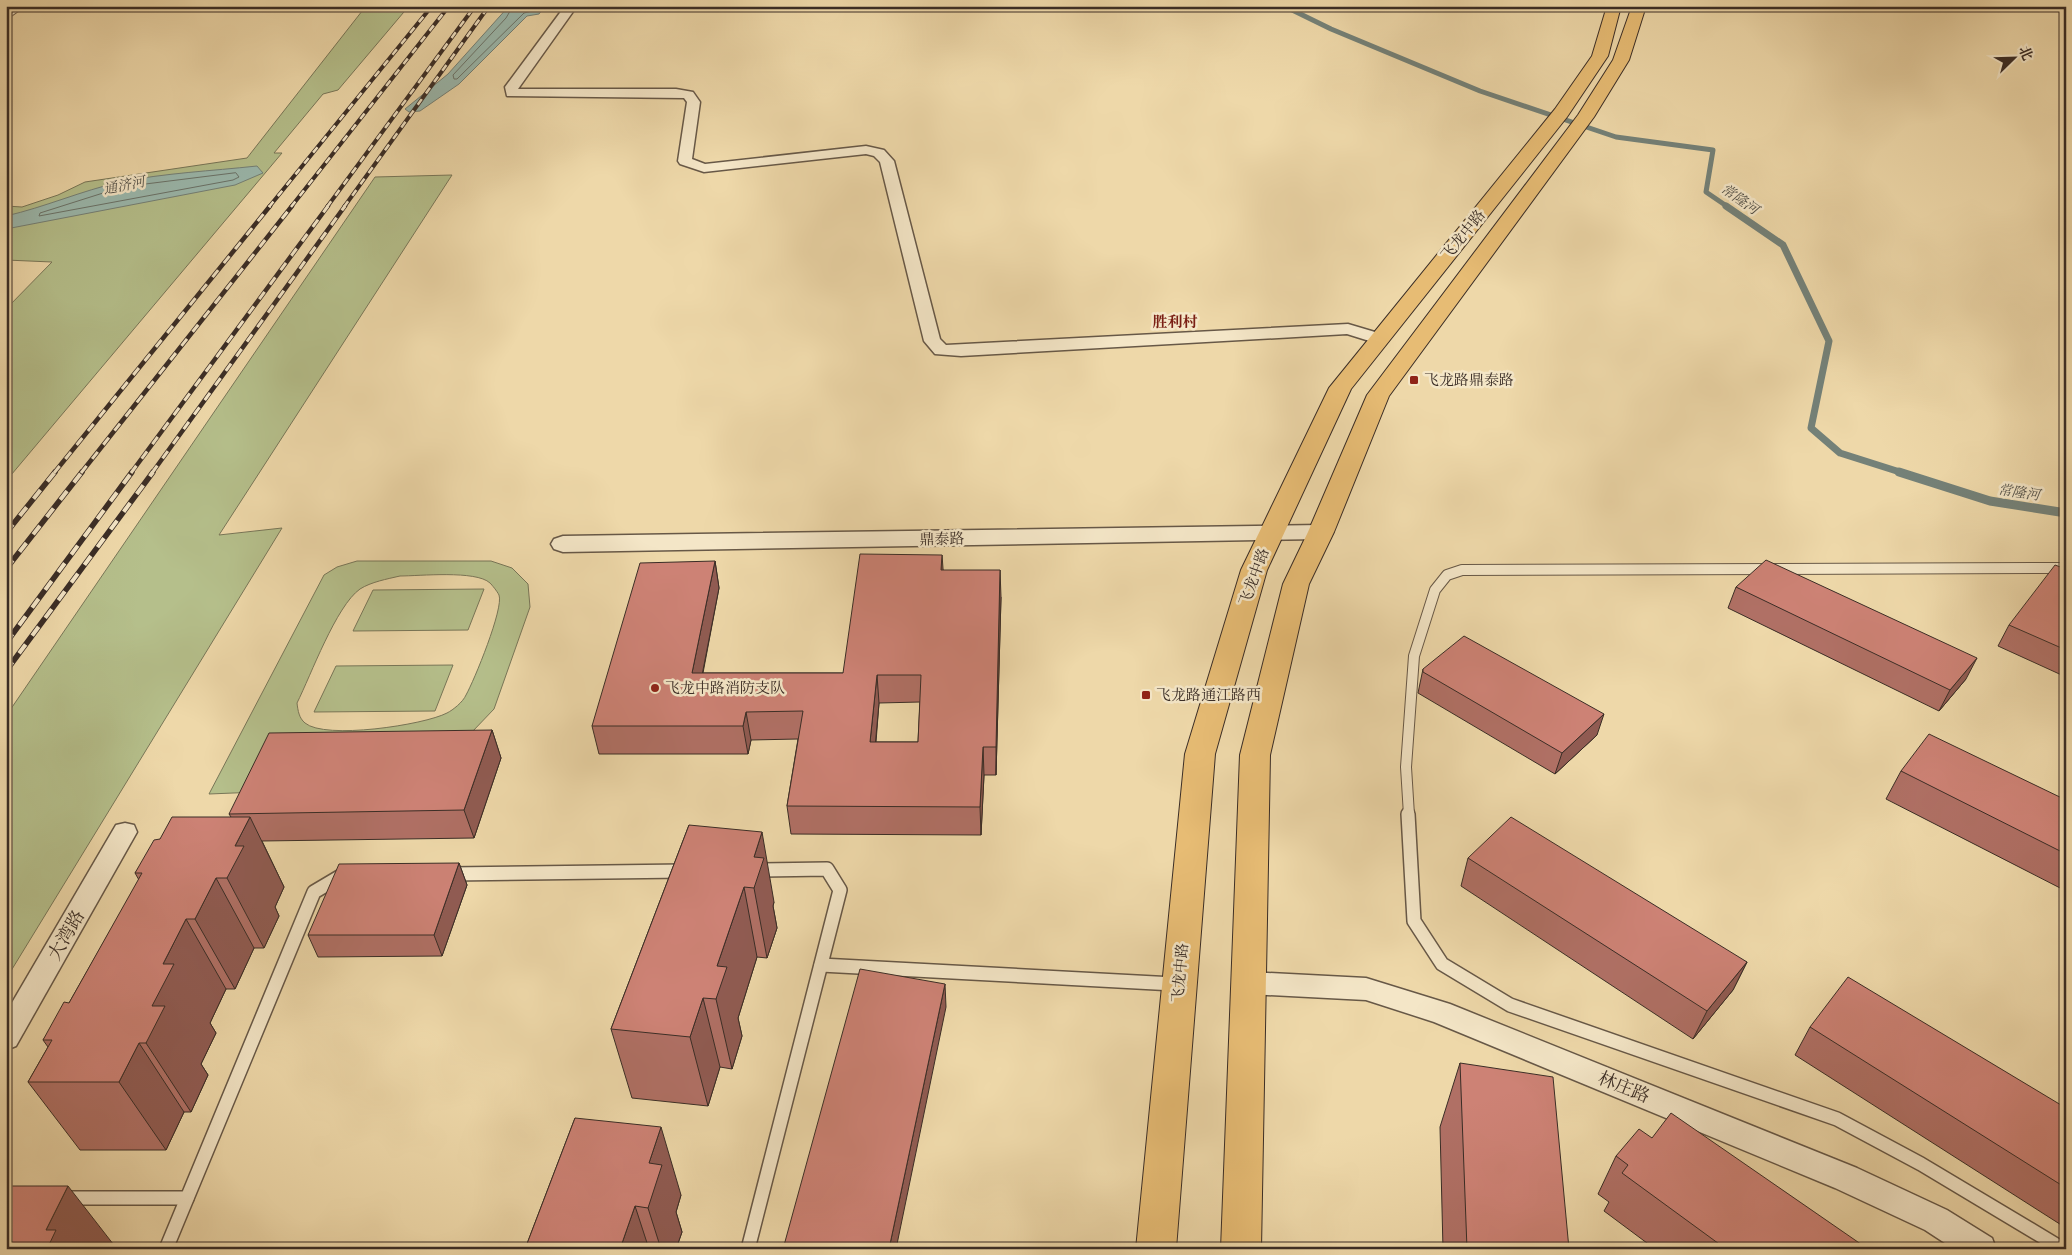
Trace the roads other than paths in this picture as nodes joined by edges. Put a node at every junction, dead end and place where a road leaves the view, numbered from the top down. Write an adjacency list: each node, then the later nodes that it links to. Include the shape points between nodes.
1 (20, 6): 5 (lane)
2 (571, 6): 7 (street, via 511,87 512,93 688,94 694,102 685,161 704,168 866,150 879,153 887,161 932,341 941,350 971,351 1348,329)
3 (1614, 6): 6 (main road, 飞龙中路, via 1600,56)
4 (1639, 6): 6 (main road, 飞龙中路, via 1621,60)
5 (6, 16)
6 (1569, 121): 7 (main road, 飞龙中路); 8 (main road, 飞龙中路, via 1378,395)
7 (1379, 339): 9 (main road, 飞龙中路, via 1340,388)
8 (1321, 532): 9 (street, 鼎泰路); 18 (main road, 飞龙中路, via 1296,584 1255,755)
9 (1270, 534): 10 (street, 鼎泰路); 19 (main road, 飞龙中路, via 1254,570 1200,754)
10 (563, 544)
11 (2066, 568): 28 (lane, via 1462,570 1447,575 1435,590 1414,656 1406,767 1414,921 1442,964 1510,1004 1837,1119 1921,1164)
12 (125, 832): 20 (street, 大湾路)
13 (747, 870): 17 (lane, via 827,869 840,890)
14 (698, 871): 15 (lane)
15 (439, 874)
16 (350, 876): 22 (lane, via 340,876 314,892)
17 (821, 965): 19 (lane); 24 (lane)
18 (1249, 983): 26 (main road, 飞龙中路); 27 (street, 林庄路, via 1366,989 1440,1012 1846,1178 1936,1220)
19 (1179, 984): 25 (main road, 飞龙中路)
20 (6, 1038)
21 (54, 1198): 22 (lane)
22 (187, 1198): 23 (lane)
23 (166, 1249)
24 (748, 1249)
25 (1156, 1249)
26 (1241, 1249)
27 (1981, 1249)
28 (2063, 1249)

